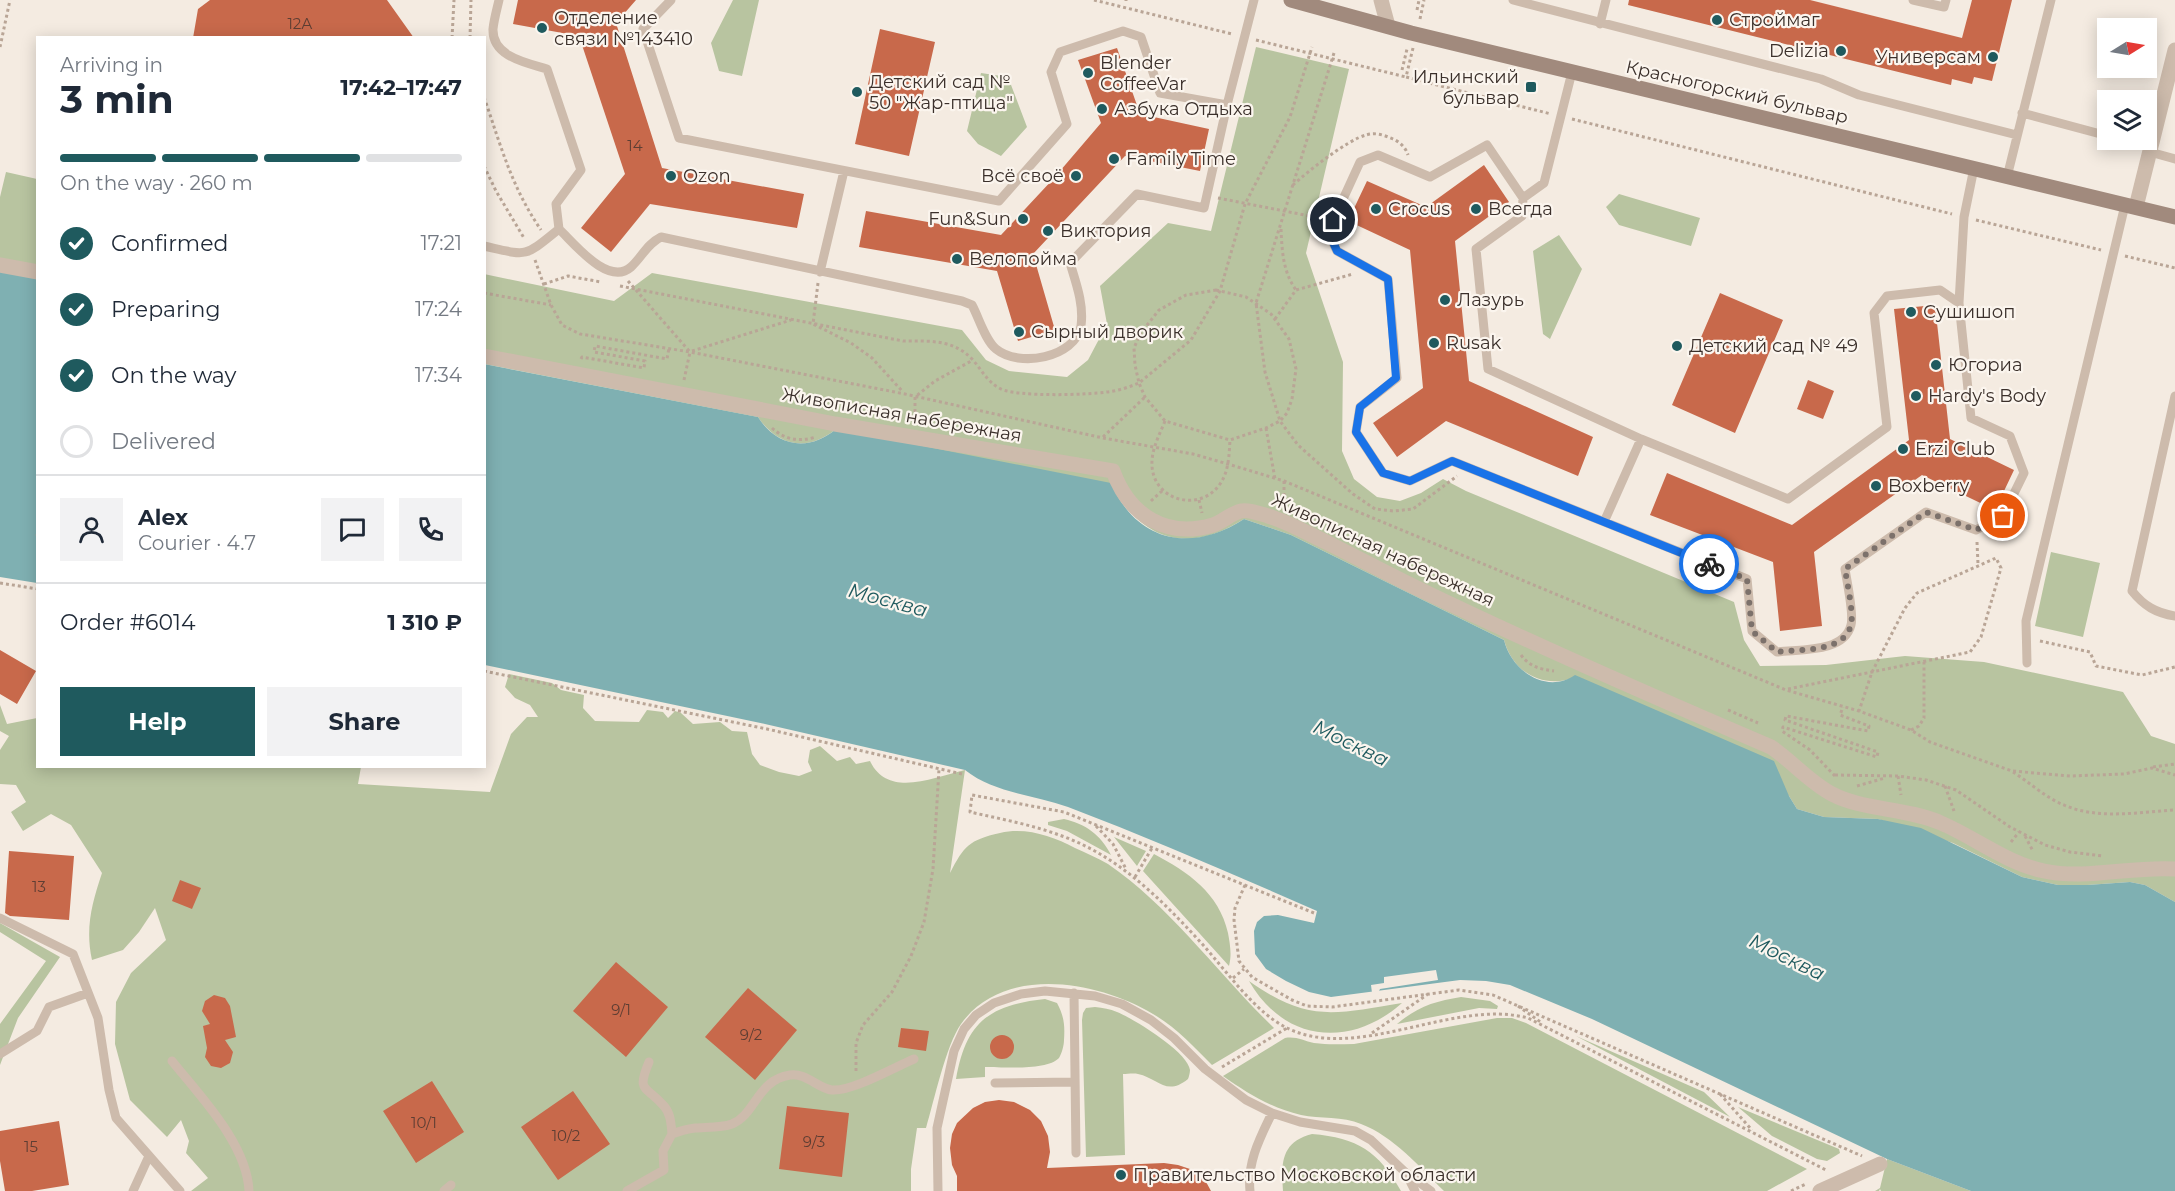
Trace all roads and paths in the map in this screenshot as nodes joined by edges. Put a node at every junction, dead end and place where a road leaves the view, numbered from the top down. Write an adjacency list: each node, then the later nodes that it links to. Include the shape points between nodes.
1 (10, 0): 22 (path)
2 (454, 0): 20 (path)
3 (471, 0): 21 (path)
4 (499, 0): 51 (lane, via 493,31 497,43 506,55 547,69 581,170 556,204)
5 (671, 0): 40 (lane, via 643,29 679,138)
6 (1254, 0): 30 (lane)
7 (1291, 0): 18 (main road, Красногорский бульвар)
8 (1381, 0): 18 (street)
9 (1419, 0): 16 (path)
10 (1424, 0): 19 (path)
11 (1513, 0): 17 (lane)
12 (1606, 0): 17 (lane)
13 (1913, 0): 14 (lane, via 1944,8)
14 (1946, 0)
15 (2051, 0): 32 (lane)
16 (1417, 10)
17 (1600, 24): 35 (lane, via 1821,79 1859,95)
18 (1388, 26): 19 (main road, Красногорский бульвар)
19 (1417, 34): 28 (main road, Красногорский бульвар); 33 (path, via 1406,77)
20 (452, 36)
21 (470, 36)
22 (0, 47)
23 (1312, 47): 44 (path, via 1290,117)
24 (1407, 49): 27 (path)
25 (2175, 50): 31 (street)
26 (1334, 53): 46 (path)
27 (1402, 70)
28 (1572, 72): 33 (lane); 38 (main road, Красногорский бульвар)
29 (486, 103): 52 (path, via 513,182)
30 (1227, 105): 40 (lane, via 1160,93 1141,38 1123,31 1060,52 1051,72 1067,124 999,201); 42 (lane)
31 (2157, 110)
32 (2022, 113): 34 (lane); 35 (lane)
33 (1561, 116): 43 (lane, via 1544,183); 47 (path)
34 (2097, 133)
35 (2017, 135): 41 (lane)
36 (2150, 152): 37 (lane); 45 (street)
37 (2175, 159)
38 (1974, 168): 41 (main road, Красногорский бульвар); 47 (lane)
39 (486, 170): 54 (path)
40 (844, 171): 61 (lane)
41 (2007, 177): 45 (main road, Красногорский бульвар)
42 (1207, 196): 44 (path); 61 (lane, via 1204,208 1137,194 1070,262 1080,298 1080,329 1071,344 1042,358 1024,360 995,349 972,305)
43 (1523, 198): 49 (lane, via 1487,145 1430,177 1378,155 1360,162); 93 (lane, via 1522,216 1476,249 1488,369)
44 (1245, 204): 46 (path); 67 (path)
45 (2131, 206): 48 (main road, Красногорский бульвар); 55 (lane)
46 (1285, 211): 49 (path); 50 (path)
47 (1964, 217): 55 (path); 70 (lane)
48 (2175, 217)
49 (1333, 220): 58 (lane, via 1328,231 1337,251)
50 (1281, 224): 66 (path, via 1282,256 1289,281); 69 (path)
51 (558, 229): 52 (lane); 60 (lane, via 600,267 610,273)
52 (547, 239): 54 (lane)
53 (486, 246): 54 (lane, via 521,254)
54 (531, 252): 63 (path)
55 (2114, 253): 57 (path); 105 (lane, via 2038,567)
56 (0, 264): 59 (street)
57 (2175, 268)
58 (1369, 269): 66 (path); 97 (lane, via 1388,279 1396,378 1360,407 1356,432 1383,473 1410,481 1452,461)
59 (36, 272)
60 (620, 272): 61 (lane, via 630,269 661,237); 65 (path)
61 (820, 272): 74 (path)
62 (601, 282): 63 (path, via 568,276)
63 (543, 284): 71 (path)
64 (612, 285): 65 (path)
65 (634, 289): 73 (path); 76 (path)
66 (1296, 290): 72 (path)
67 (1220, 291): 69 (path); 80 (path, via 1191,340); 80 (path, via 1186,295 1148,321 1134,348)
68 (486, 292): 71 (path)
69 (1256, 303): 72 (path); 87 (path, via 1265,372)
70 (1959, 303): 93 (lane, via 1940,290 1887,296 1874,313 1887,427 1788,499); 100 (lane, via 1971,418 2010,436 2024,473 2003,516)
71 (551, 305): 75 (path, via 562,325 580,334)
72 (1275, 319): 87 (path, via 1289,339 1296,369 1292,399)
73 (792, 320): 74 (path); 76 (path)
74 (813, 324): 78 (path, via 903,341 947,343); 82 (path, via 872,358)
75 (669, 348): 76 (path); 79 (path, via 667,359 595,346 594,352 645,362 644,368 582,357)
76 (690, 352): 81 (path); 82 (path)
77 (486, 356): 79 (street, Живописная набережная)
78 (973, 360): 80 (path, via 984,376 1002,390 1020,393 1108,392); 84 (path)
79 (579, 374): 81 (street, Живописная набережная)
80 (1139, 383): 85 (path)
81 (682, 394): 91 (street, Живописная набережная)
82 (904, 394): 84 (path)
83 (2175, 396): 90 (lane)
84 (915, 397): 91 (path); 92 (path)
85 (1145, 397): 86 (path); 92 (path)
86 (1165, 421): 94 (path); 95 (path)
87 (1280, 421): 88 (path); 97 (path, via 1298,445 1376,509 1413,509)
88 (1266, 428): 94 (path); 98 (path)
89 (2175, 431): 90 (lane)
90 (2166, 436): 104 (lane, via 2132,591 2160,614)
91 (915, 438): 127 (street, Живописная набережная, via 1113,471 1127,500 1152,521 1168,526 1200,528 1242,510 1268,516 1579,664 1770,747)
92 (1103, 438): 95 (path)
93 (1641, 439): 99 (lane)
94 (1230, 440): 96 (path)
95 (1154, 448): 96 (path); 96 (path, via 1152,464 1157,483 1180,500 1208,496 1221,483)
96 (1228, 464): 98 (path)
97 (1467, 468): 99 (lane)
98 (1275, 480): 111 (path)
99 (1604, 522): 100 (lane, via 1747,579 1752,631 1777,652 1831,646 1845,637 1852,624 1845,569 1926,512)
100 (1976, 530): 101 (path)
101 (1978, 564): 106 (path, via 1996,558 2001,567 1980,638 1970,652); 110 (path, via 1917,593 1905,608)
102 (0, 583): 103 (path)
103 (36, 589)
104 (2175, 616)
105 (2026, 638): 107 (lane); 108 (path, via 2090,652 2096,666 2142,675)
106 (1924, 662): 110 (path); 116 (path, via 1924,718)
107 (2027, 663)
108 (2175, 667)
109 (486, 671): 120 (path)
110 (1872, 672): 111 (path); 114 (path)
111 (1786, 690): 112 (path)
112 (1843, 707): 114 (path); 124 (path, via 1840,716 1869,726 1868,731 1786,716 1785,720 1878,752 1876,757 1783,727 1782,731 1810,750)
113 (1724, 708): 115 (path)
114 (1859, 711): 116 (path)
115 (1763, 726)
116 (1911, 730): 121 (path, via 1930,742)
117 (1783, 738): 124 (path)
118 (2175, 764): 119 (path)
119 (2152, 768): 121 (path, via 2124,774 2070,776); 123 (path)
120 (939, 769): 122 (path); 155 (path, via 933,869 924,922 892,992 863,1025 856,1043)
121 (2012, 771): 128 (path, via 2062,805 2082,811 2109,814)
122 (962, 774)
123 (2175, 775)
124 (1836, 776): 125 (path)
125 (1893, 776): 126 (path); 127 (path)
126 (1898, 776): 129 (path); 132 (path, via 1956,790 2010,827 2045,845)
127 (1833, 795): 129 (street, Живописная набережная)
128 (2175, 810)
129 (1903, 811): 133 (street, Живописная набережная, via 1944,824 1988,849 2044,872)
130 (1093, 823): 131 (path); 134 (path, via 1113,844); 134 (path, via 1049,808 972,795 970,812 1065,836)
131 (1153, 847): 135 (path); 136 (path)
132 (2108, 856)
133 (2175, 869)
134 (1127, 872): 135 (path)
135 (1135, 877): 140 (path)
136 (1245, 885): 137 (path); 139 (path, via 1234,920 1237,951)
137 (1314, 914)
138 (0, 918): 141 (lane, via 73,954)
139 (1244, 969): 140 (path); 143 (path, via 1264,985 1307,1006 1332,1007)
140 (1233, 978): 145 (path)
141 (88, 993): 148 (lane, via 49,1007 37,1031); 161 (lane, via 98,1018 116,1118)
142 (1074, 993): 152 (lane, via 1122,1004 1151,1020); 153 (lane); 170 (lane, via 1045,991 1012,997 976,1015 964,1029 954,1050 937,1128)
143 (1429, 993): 144 (path, via 1476,991); 147 (path)
144 (1512, 1002): 146 (path); 156 (path)
145 (1287, 1028): 147 (path, via 1324,1038); 152 (path)
146 (1553, 1031): 147 (path, via 1513,1014 1479,1014); 158 (path)
147 (1368, 1035)
148 (0, 1054)
149 (914, 1059): 155 (lane)
150 (172, 1061): 168 (lane, via 225,1128 244,1165)
151 (649, 1062): 159 (lane, via 642,1078 644,1088 664,1106 671,1118)
152 (1210, 1074): 157 (lane)
153 (1075, 1082): 154 (lane); 160 (lane)
154 (996, 1083)
155 (856, 1084): 159 (lane, via 830,1090 814,1080 792,1074 765,1087 731,1125 691,1128)
156 (1719, 1093): 158 (path); 162 (path, via 1862,1156)
157 (1272, 1113): 165 (lane, via 1355,1131 1371,1140); 171 (lane, via 1252,1160)
158 (1754, 1132): 164 (path)
159 (672, 1134): 169 (lane, via 663,1151 664,1170)
160 (1076, 1153)
161 (149, 1156): 166 (lane); 167 (lane)
162 (1852, 1161)
163 (1880, 1164): 174 (street)
164 (1830, 1172)
165 (1406, 1173): 172 (lane); 173 (lane)
166 (133, 1191)
167 (180, 1191)
168 (249, 1191)
169 (627, 1191)
170 (938, 1191)
171 (1250, 1191)
172 (1415, 1191)
173 (1431, 1191)
174 (1820, 1191)

